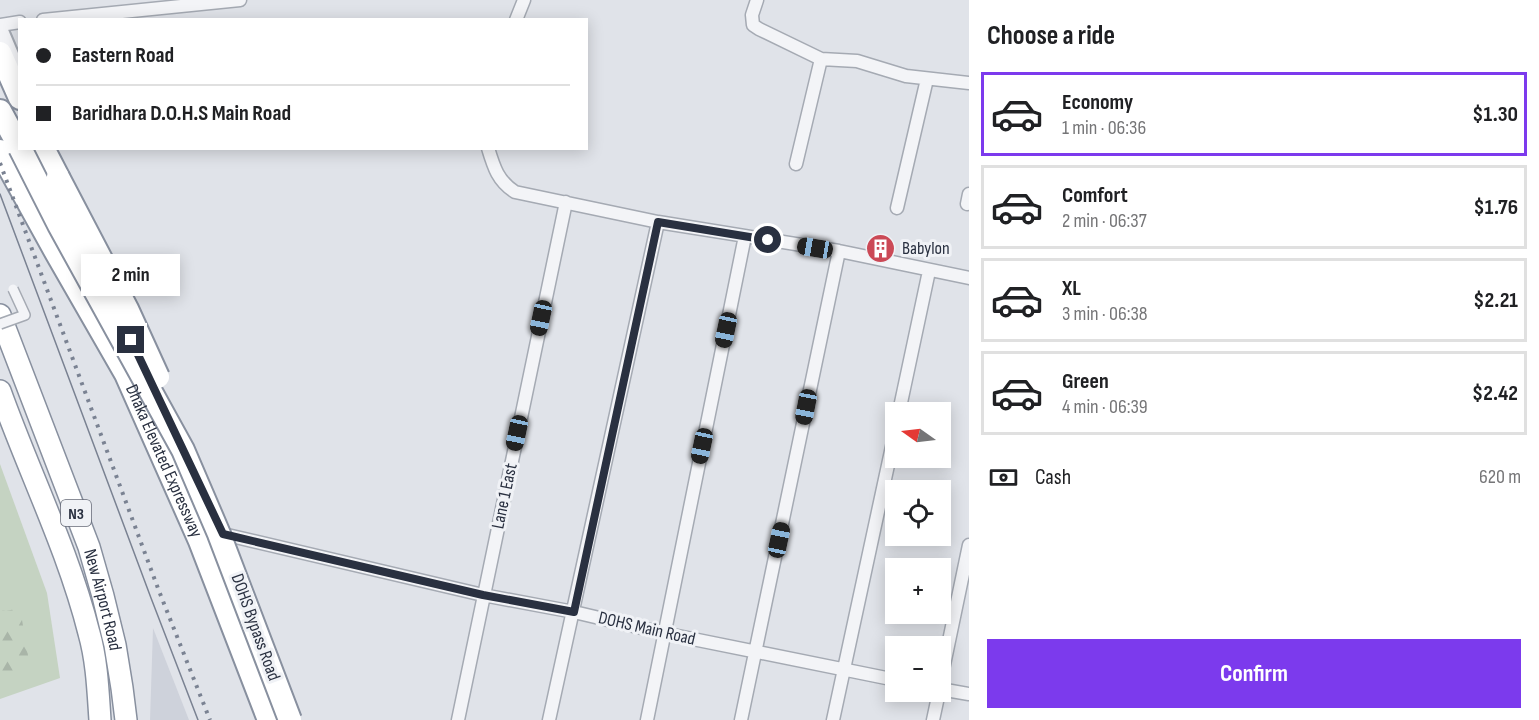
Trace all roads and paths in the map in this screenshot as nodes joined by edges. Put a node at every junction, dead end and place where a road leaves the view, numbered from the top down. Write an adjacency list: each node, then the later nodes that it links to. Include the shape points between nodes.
1 (240, 0): 4 (street)
2 (524, 0): 5 (street)
3 (757, 0): 10 (street, via 753,25)
4 (63, 18)
5 (517, 18)
6 (18, 22): 7 (street)
7 (0, 25)
8 (0, 31): 11 (street)
9 (0, 53): 14 (highway)
10 (821, 59): 12 (street, via 857,62); 22 (street)
11 (18, 73)
12 (927, 79): 13 (street); 24 (street)
13 (969, 83)
14 (18, 94)
15 (0, 111): 16 (highway, Dhaka Elevated Expressway, bridge)
16 (18, 146)
17 (20, 150): 35 (highway, Dhaka Elevated Expressway, bridge)
18 (44, 150): 35 (highway, bridge, via 132,319 180,427)
19 (50, 150): 37 (street, DOHS Bypass Road, via 111,297)
20 (489, 150): 23 (street, via 504,185 515,192)
21 (0, 151): 52 (highway, Dhaka Elevated Expressway, via 126,374 200,541)
22 (796, 164)
23 (566, 202): 25 (street); 39 (street, Lane 1 East)
24 (897, 208)
25 (658, 222): 26 (street); 40 (street)
26 (745, 236): 27 (street); 41 (street)
27 (839, 251): 28 (street); 43 (street)
28 (929, 270): 29 (street); 34 (street)
29 (969, 278)
30 (13, 289): 32 (street, bridge, via 25,315)
31 (0, 315): 51 (highway, New Airport Road / N3, via 89,548 114,645)
32 (0, 324)
33 (0, 391): 50 (highway, New Airport Road / N3, via 77,591 90,636)
34 (901, 402)
35 (183, 450): 46 (highway, Dhaka Elevated Expressway, bridge)
36 (887, 468): 44 (street)
37 (223, 534): 39 (street, DOHS Main Road); 46 (street, DOHS Bypass Road)
38 (969, 545): 42 (street)
39 (483, 595): 40 (street, DOHS Main Road); 54 (street, Lane 1 East)
40 (574, 612): 41 (street, DOHS Main Road); 55 (street)
41 (663, 633): 43 (street, DOHS Main Road); 56 (street)
42 (950, 636)
43 (756, 652): 44 (street, DOHS Main Road); 57 (street)
44 (844, 669): 45 (street, DOHS Main Road); 58 (street)
45 (885, 678)
46 (278, 687): 53 (highway, Dhaka Elevated Expressway, bridge)
47 (951, 692): 48 (street)
48 (969, 694)
49 (937, 702): 59 (street)
50 (100, 720)
51 (126, 720)
52 (269, 720)
53 (290, 720)
54 (458, 720)
55 (549, 720)
56 (646, 720)
57 (741, 720)
58 (833, 720)
59 (933, 720)

